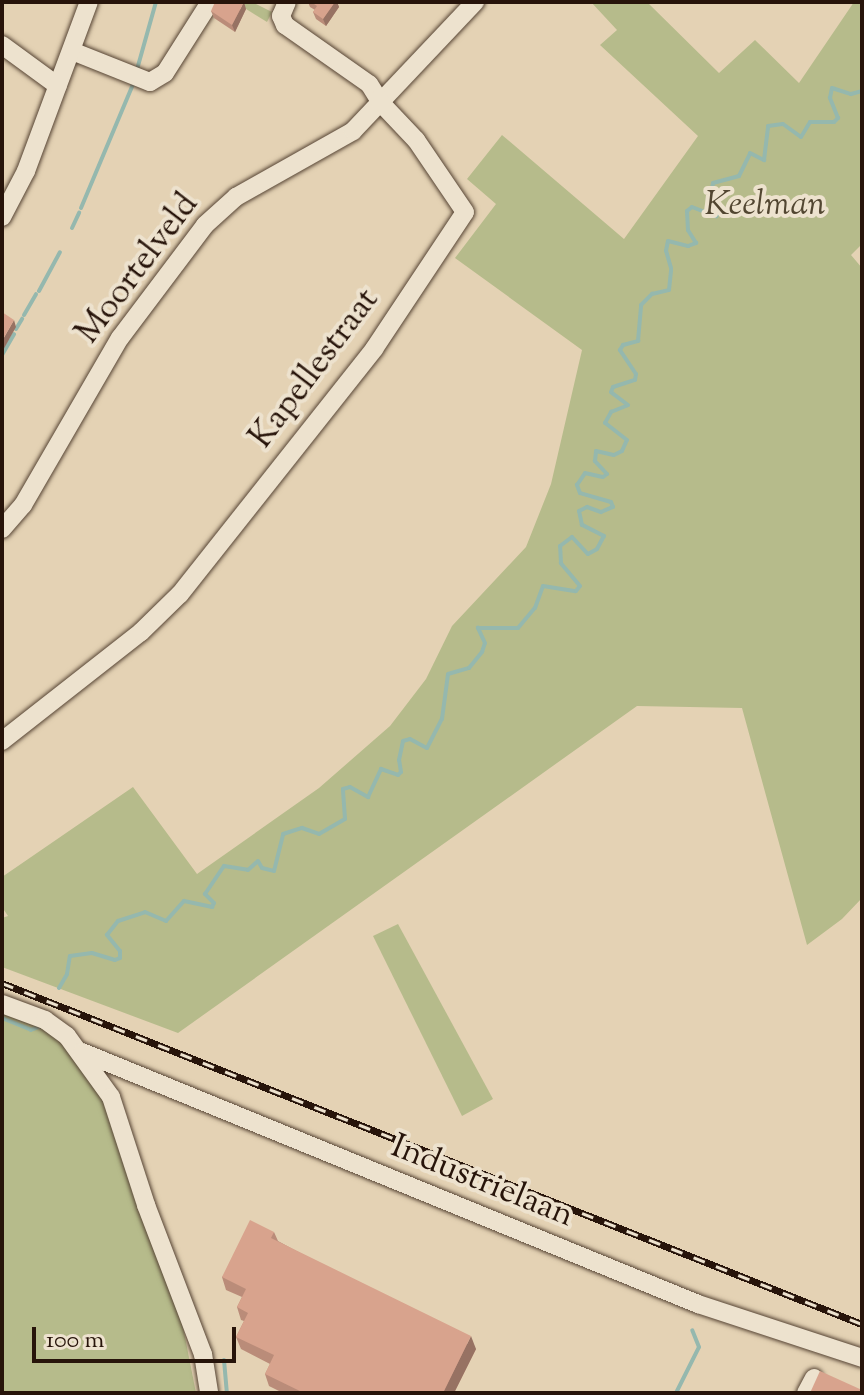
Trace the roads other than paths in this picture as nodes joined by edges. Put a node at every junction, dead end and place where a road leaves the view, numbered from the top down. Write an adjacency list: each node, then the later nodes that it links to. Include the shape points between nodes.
1 (89, 2): 6 (street)
2 (210, 2): 6 (street, via 165,73 150,82)
3 (287, 2): 8 (street, via 281,16 285,25 369,84)
4 (475, 2): 8 (street)
5 (2, 45): 7 (street)
6 (72, 51): 7 (street)
7 (58, 86): 9 (street)
8 (381, 103): 10 (street, Moortelveld, via 353,131 236,197 205,225 120,338 23,505); 11 (street, Kapellestraat, via 416,140 465,212 374,349 180,594 141,632)
9 (2, 217)
10 (2, 529)
11 (2, 741)
12 (2, 1004): 13 (street, via 58,1028)
13 (82, 1052): 14 (street, Industrielaan, via 698,1304); 15 (street, via 111,1097 203,1354)
14 (862, 1358)
15 (209, 1393)

